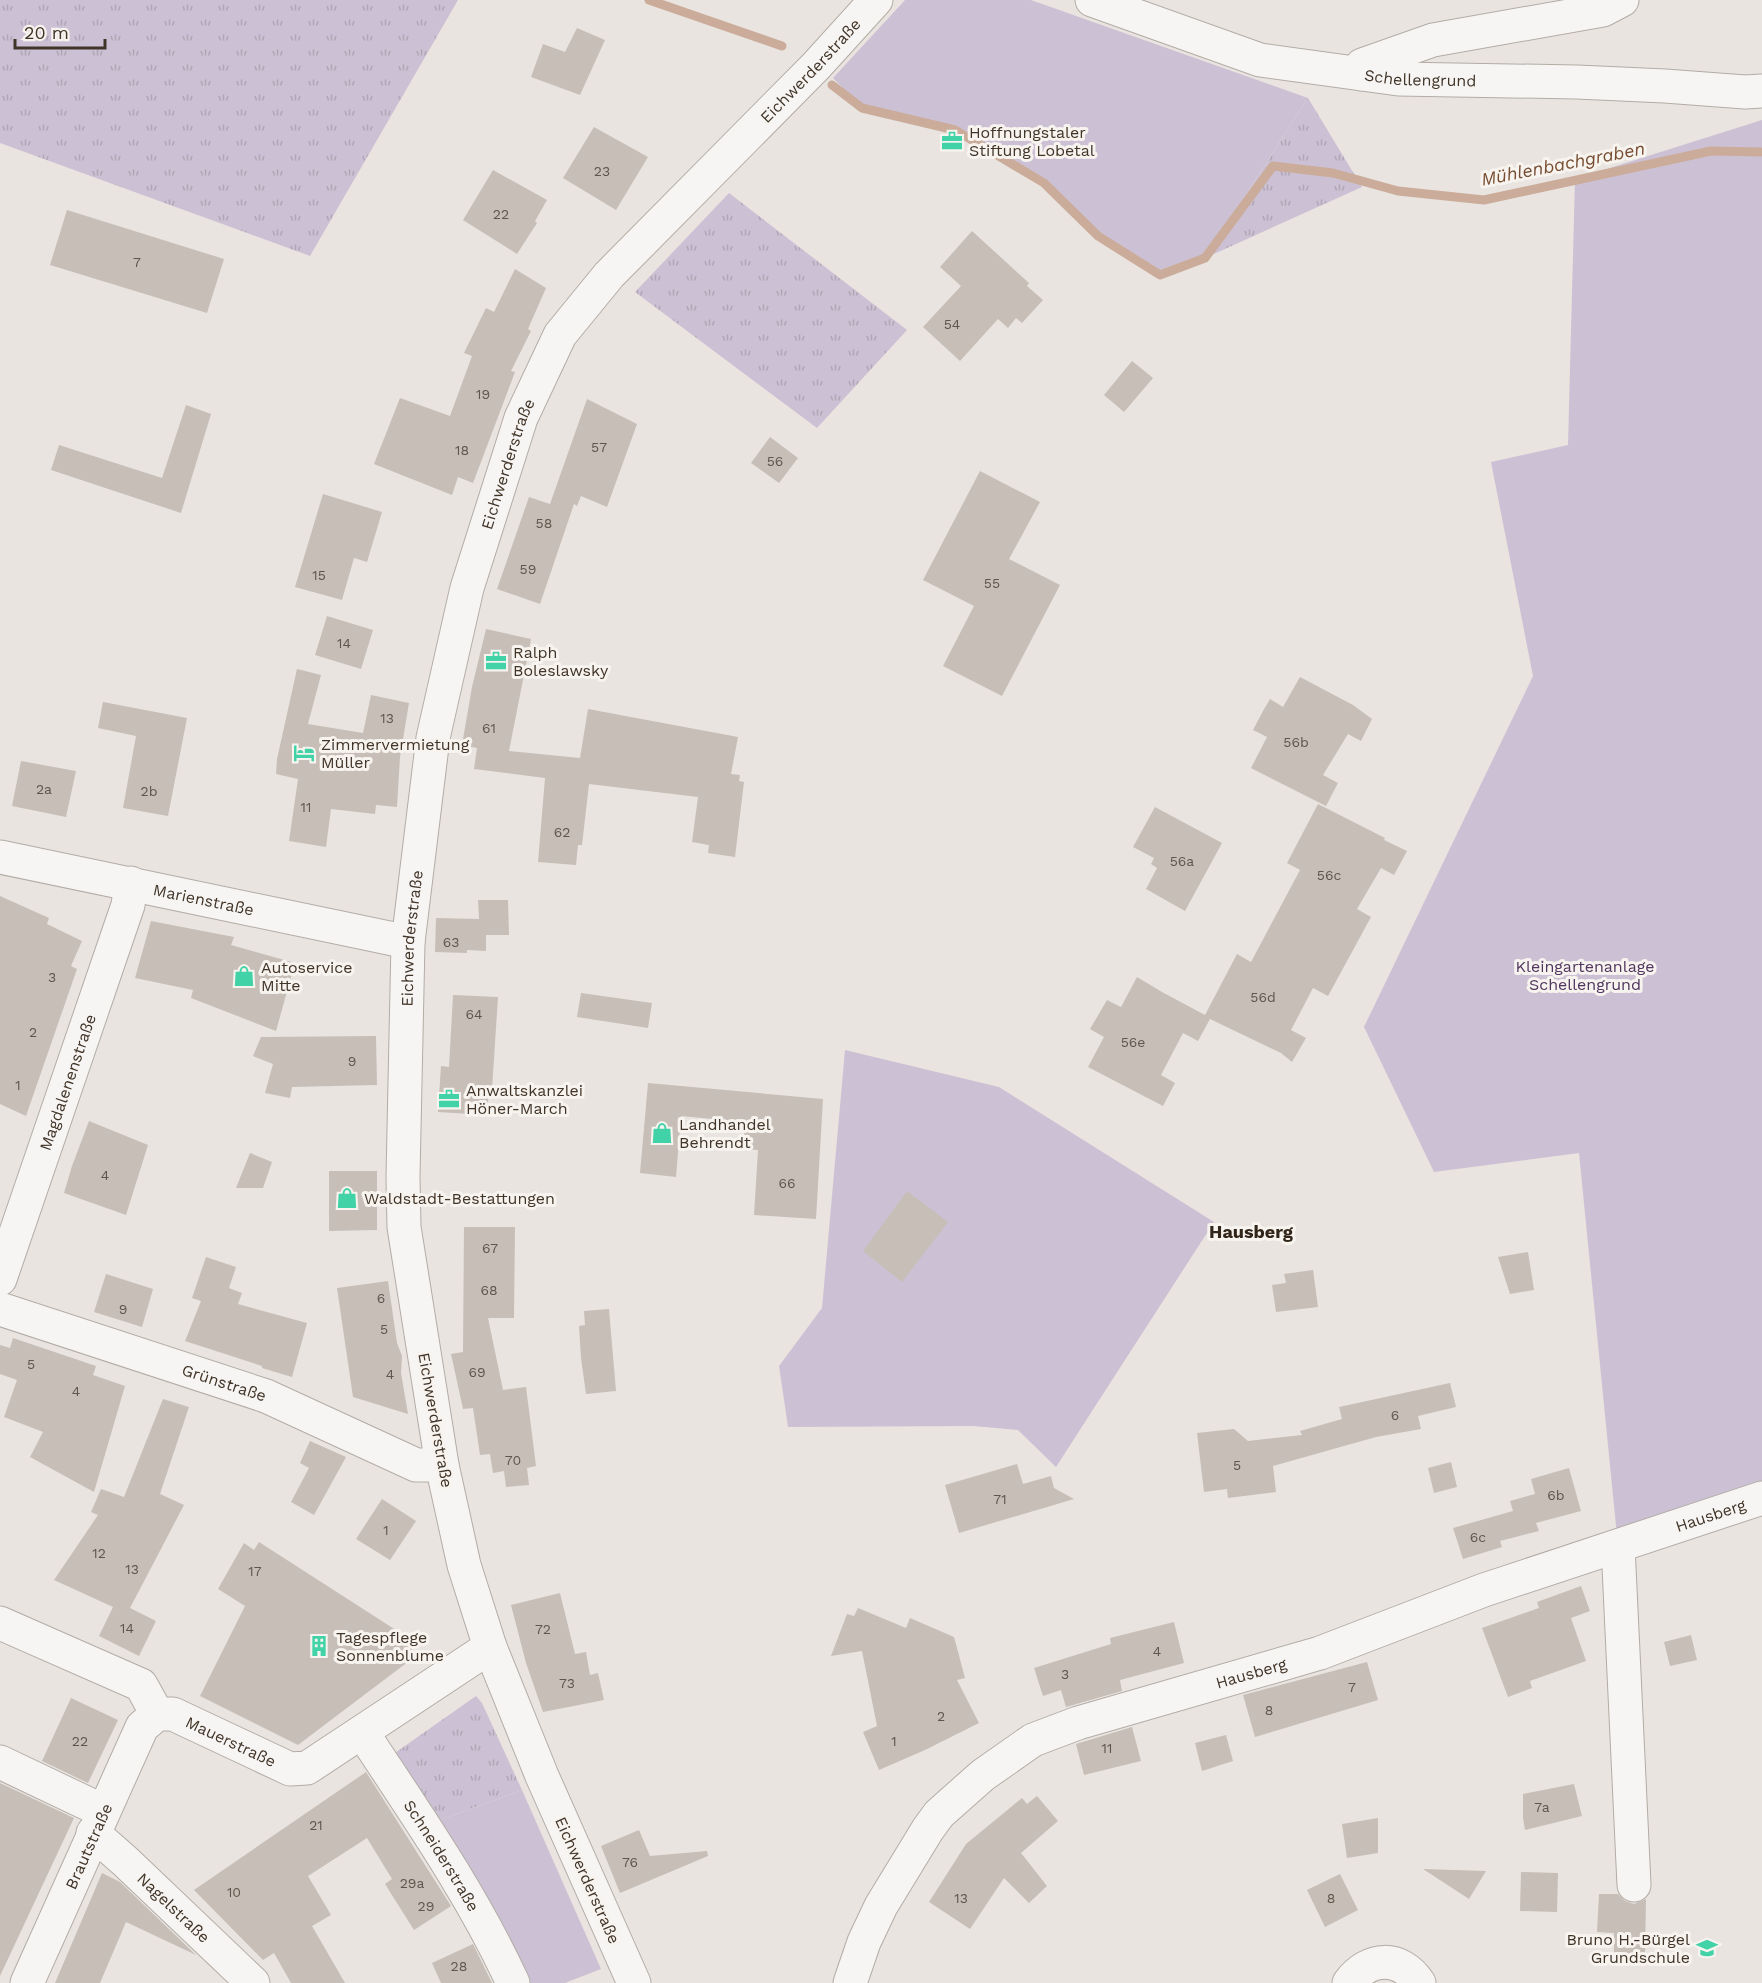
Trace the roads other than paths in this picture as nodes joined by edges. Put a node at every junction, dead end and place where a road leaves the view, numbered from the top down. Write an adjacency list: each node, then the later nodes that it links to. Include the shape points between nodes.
1 (876, 0): 8 (street, Eichwerderstraße, via 609,275 560,335 521,418 467,588 433,738)
2 (1092, 0): 4 (street, Schellengrund, via 1260,60)
3 (1622, 0): 4 (street, via 1603,10 1433,40 1362,65)
4 (1362, 74): 5 (street, Schellengrund, via 1398,79)
5 (1762, 91)
6 (0, 857): 7 (street, Marienstraße)
7 (131, 883): 8 (street, Marienstraße); 9 (street, Magdalenenstraße, via 128,905)
8 (408, 942): 11 (street, Eichwerderstraße, via 404,1227)
9 (0, 1280)
10 (0, 1309): 11 (street, Grünstraße, via 266,1396 416,1465)
11 (442, 1464): 15 (street, Eichwerderstraße, via 464,1565)
12 (1762, 1498): 13 (street, Hausberg)
13 (1618, 1546): 20 (street); 25 (street, Hausberg, via 1484,1590 1320,1653 1078,1723 1033,1740 983,1775 939,1814 881,1906)
14 (0, 1623): 16 (street, via 141,1685)
15 (490, 1647): 17 (street, Mauerstraße); 24 (street, Eichwerderstraße, via 542,1776)
16 (157, 1714): 17 (street, Mauerstraße, via 173,1714 290,1769 307,1768); 19 (street, Brautstraße, via 142,1727)
17 (362, 1732): 23 (street, Schneiderstraße, via 456,1875)
18 (0, 1762): 19 (street, Nagelstraße)
19 (98, 1822): 21 (street, Brautstraße); 22 (street, Nagelstraße, via 135,1870)
20 (1634, 1885)
21 (27, 1983)
22 (253, 1983)
23 (513, 1983)
24 (634, 1983)
25 (850, 1983)
26 (1349, 1983): 27 (street, via 1356,1973 1378,1962 1403,1966)
27 (1419, 1983)

